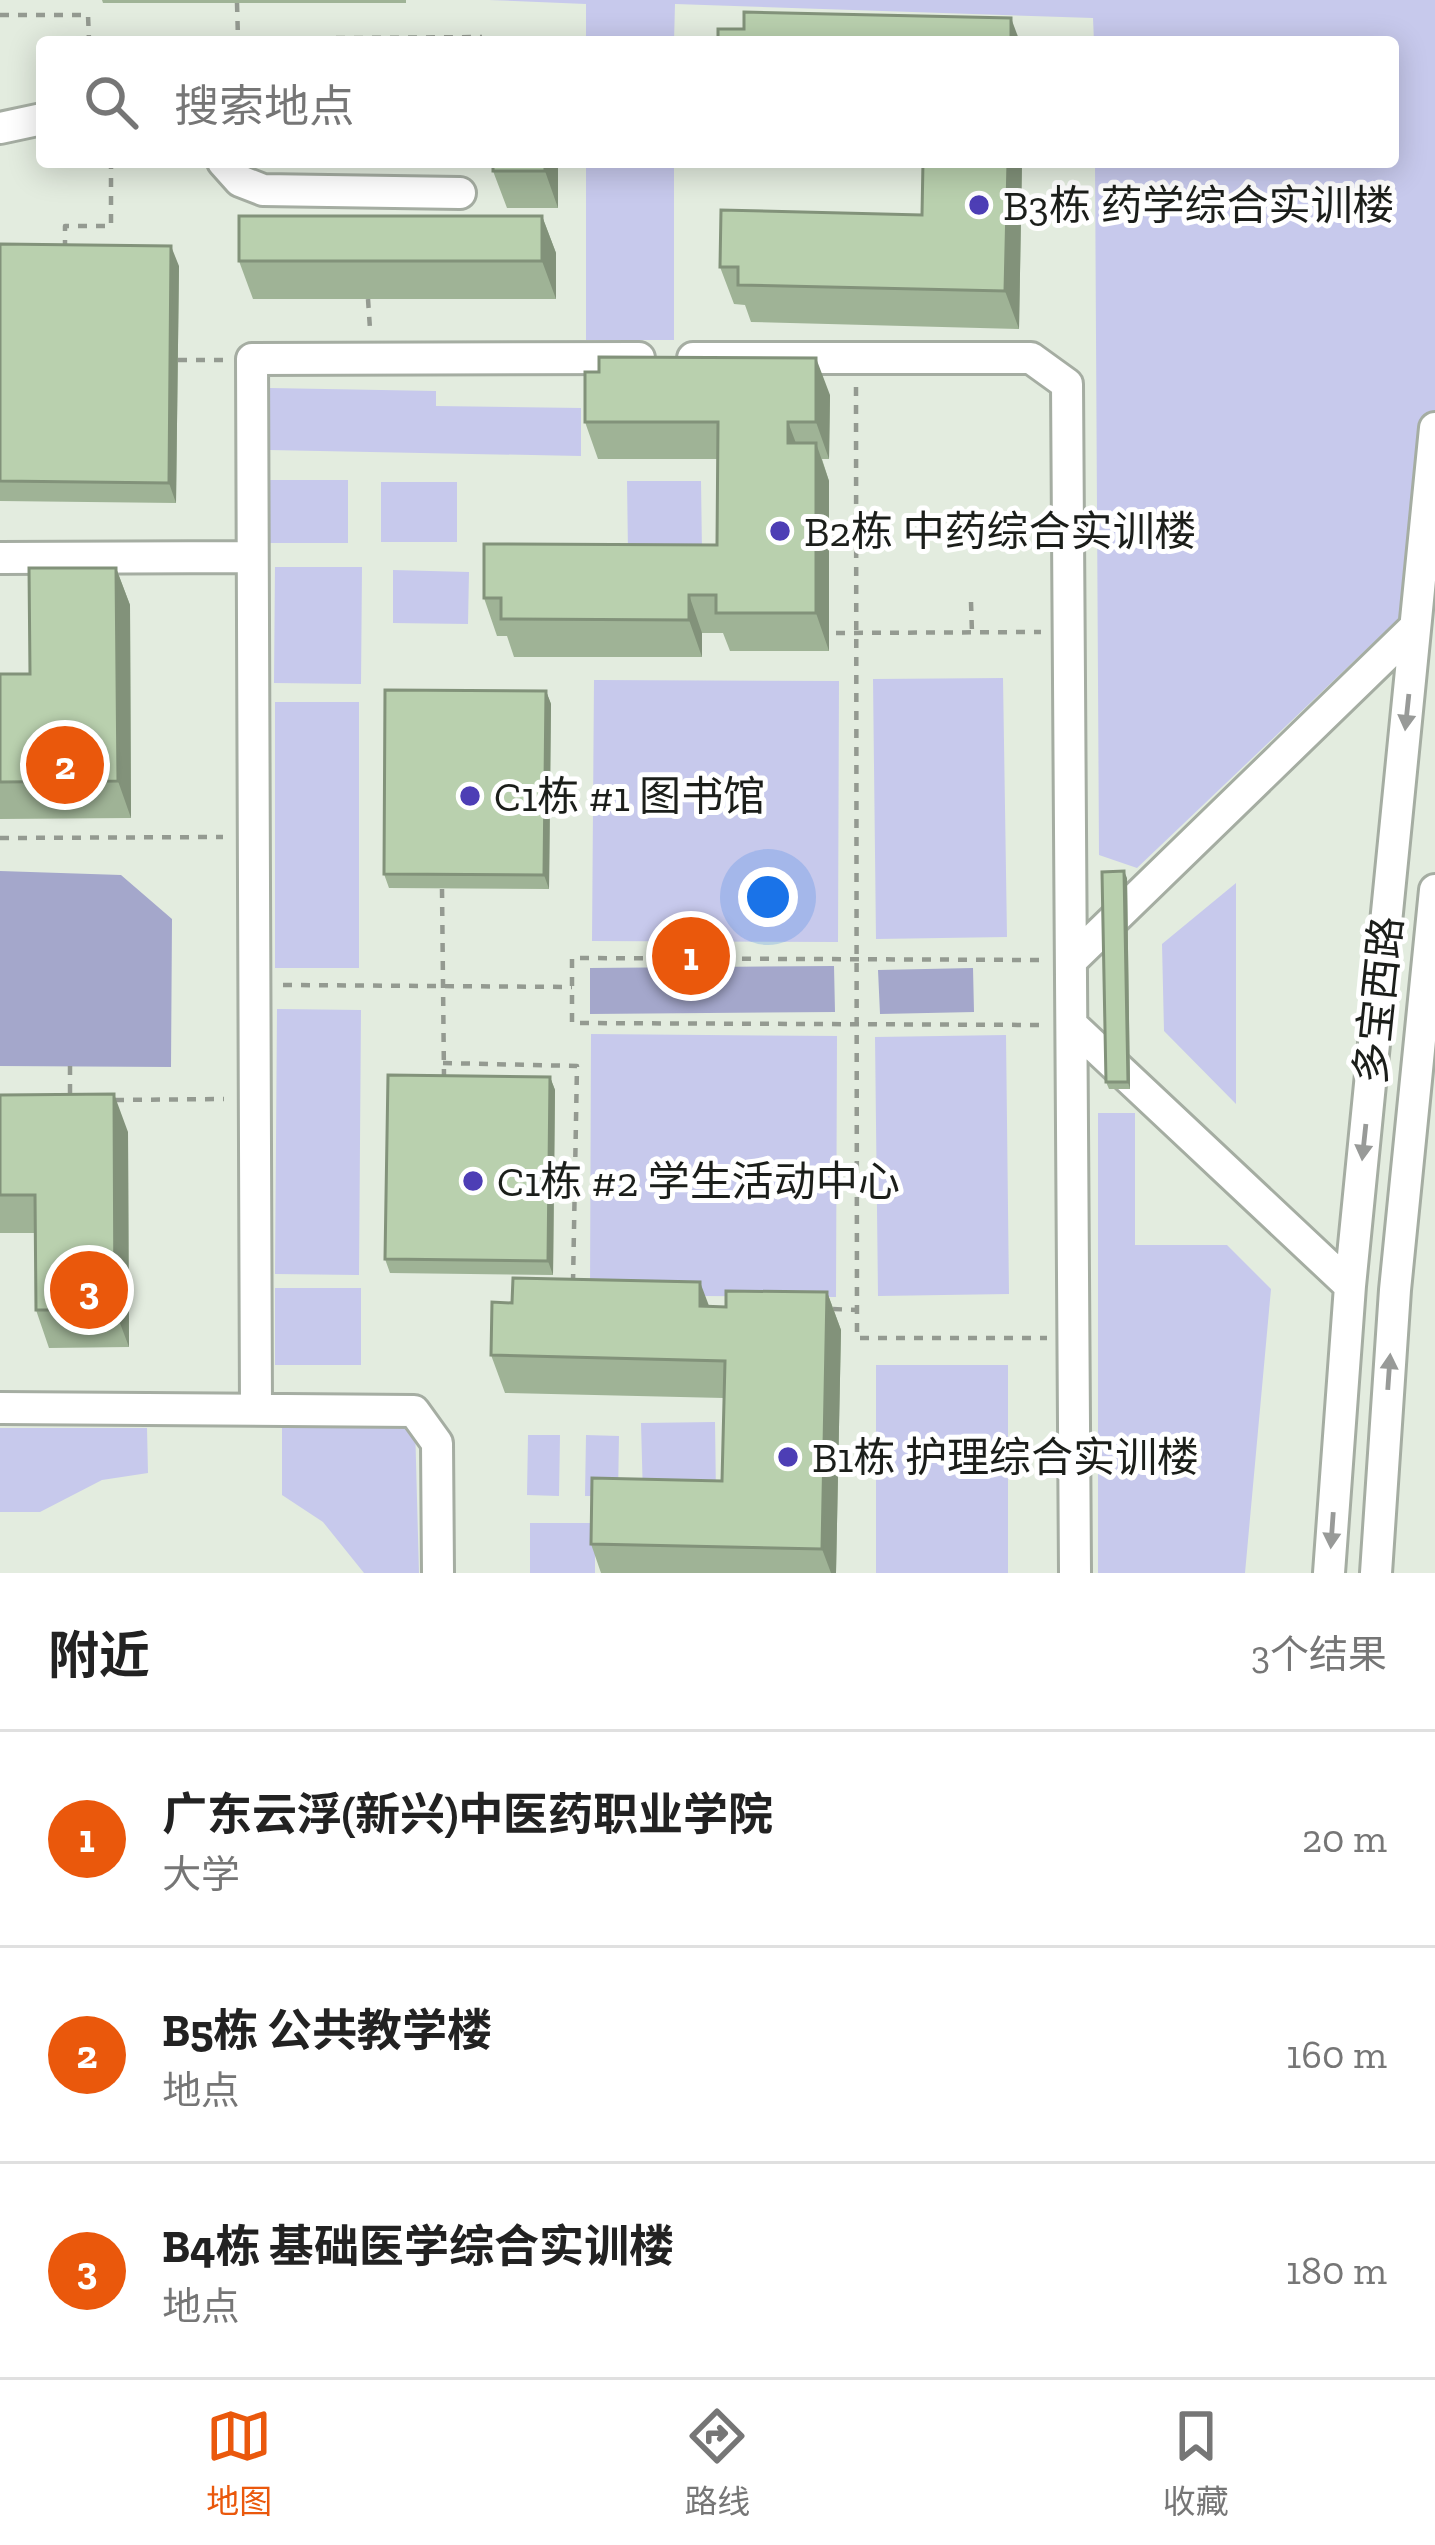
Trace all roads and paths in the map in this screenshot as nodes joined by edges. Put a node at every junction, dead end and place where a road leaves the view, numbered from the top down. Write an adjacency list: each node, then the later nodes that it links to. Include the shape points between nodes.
1 (237, 3): 4 (path)
2 (0, 15): 3 (path, via 88,15)
3 (89, 36)
4 (238, 36)
5 (36, 120): 6 (street)
6 (0, 128)
7 (111, 168): 10 (path, via 111,226 65,226)
8 (228, 168): 9 (street, via 263,190)
9 (460, 193)
10 (65, 265)
11 (856, 357): 12 (street); 19 (street, via 1031,358 1067,384); 21 (path)
12 (252, 359): 13 (path); 15 (street)
13 (178, 360)
14 (1435, 428): 18 (street, 多宝西路)
15 (252, 557): 16 (street); 23 (street)
16 (0, 558)
17 (971, 602): 22 (path)
18 (1415, 627): 28 (street); 40 (street, 多宝西路, one-way to 40)
19 (1070, 632): 22 (path); 28 (street)
20 (836, 633): 21 (path)
21 (856, 633): 22 (path); 27 (path)
22 (972, 633)
23 (253, 837): 24 (path); 29 (street)
24 (0, 838)
25 (442, 889): 30 (path)
26 (1435, 890): 50 (street, 多宝西路, one-way to 26)
27 (856, 959): 28 (path); 31 (path, via 572,958); 32 (path)
28 (1072, 960): 33 (street)
29 (253, 984): 30 (path); 37 (street)
30 (442, 986): 31 (path); 34 (path)
31 (572, 987): 32 (path, via 572,1023)
32 (856, 1024): 33 (path); 43 (path)
33 (1072, 1025): 40 (street); 44 (street)
34 (443, 1063): 36 (path); 41 (path, via 578,1066)
35 (70, 1066): 38 (path)
36 (444, 1089)
37 (254, 1099): 39 (path); 46 (street)
38 (70, 1100)
39 (93, 1100)
40 (1350, 1286): 49 (street, 多宝西路, one-way to 49)
41 (573, 1305)
42 (833, 1309): 43 (path)
43 (857, 1310): 44 (path, via 857,1338)
44 (1074, 1338): 48 (street)
45 (0, 1408): 46 (street)
46 (256, 1408): 47 (street, via 414,1411 437,1443)
47 (438, 1573)
48 (1075, 1573)
49 (1329, 1573)
50 (1376, 1573)

